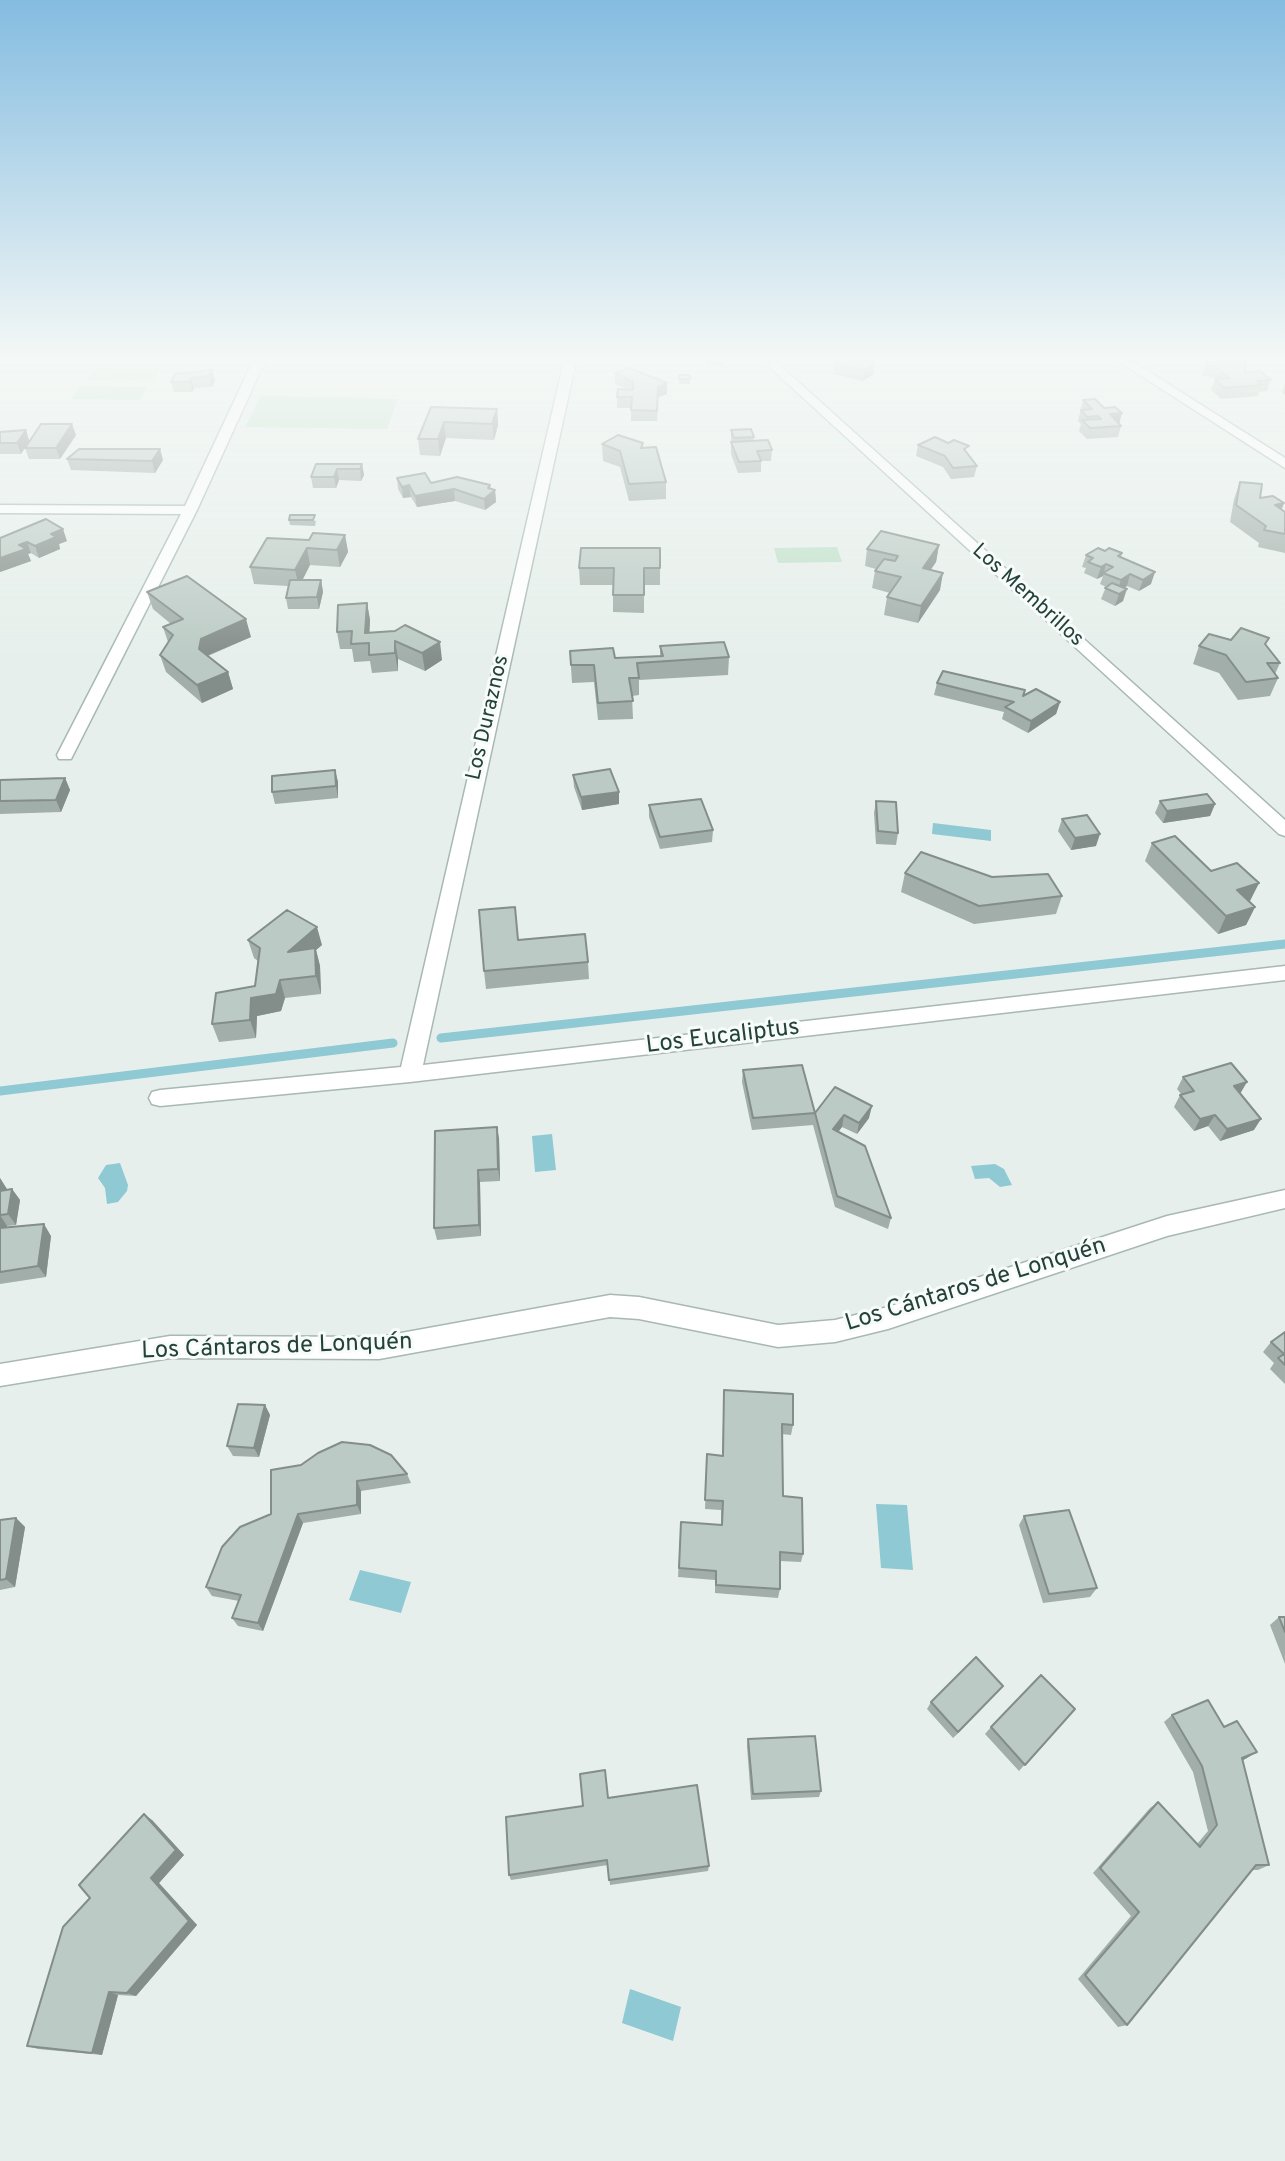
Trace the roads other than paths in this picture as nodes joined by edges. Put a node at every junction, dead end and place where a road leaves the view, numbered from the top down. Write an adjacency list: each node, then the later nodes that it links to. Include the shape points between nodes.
1 (212, 462): 5 (street)
2 (547, 462): 9 (street, Los Duraznos)
3 (880, 462): 7 (street, Los Membrillos)
4 (0, 509): 5 (street)
5 (190, 510): 6 (street)
6 (65, 755)
7 (1285, 830)
8 (1285, 974): 9 (street, Los Eucaliptus)
9 (410, 1074): 10 (street, Los Eucaliptus)
10 (160, 1098)
11 (1285, 1199): 12 (street, Los Cántaros de Lonquén, via 1167,1226 888,1318 835,1331 778,1336 610,1306 379,1348 170,1347)
12 (0, 1375)

